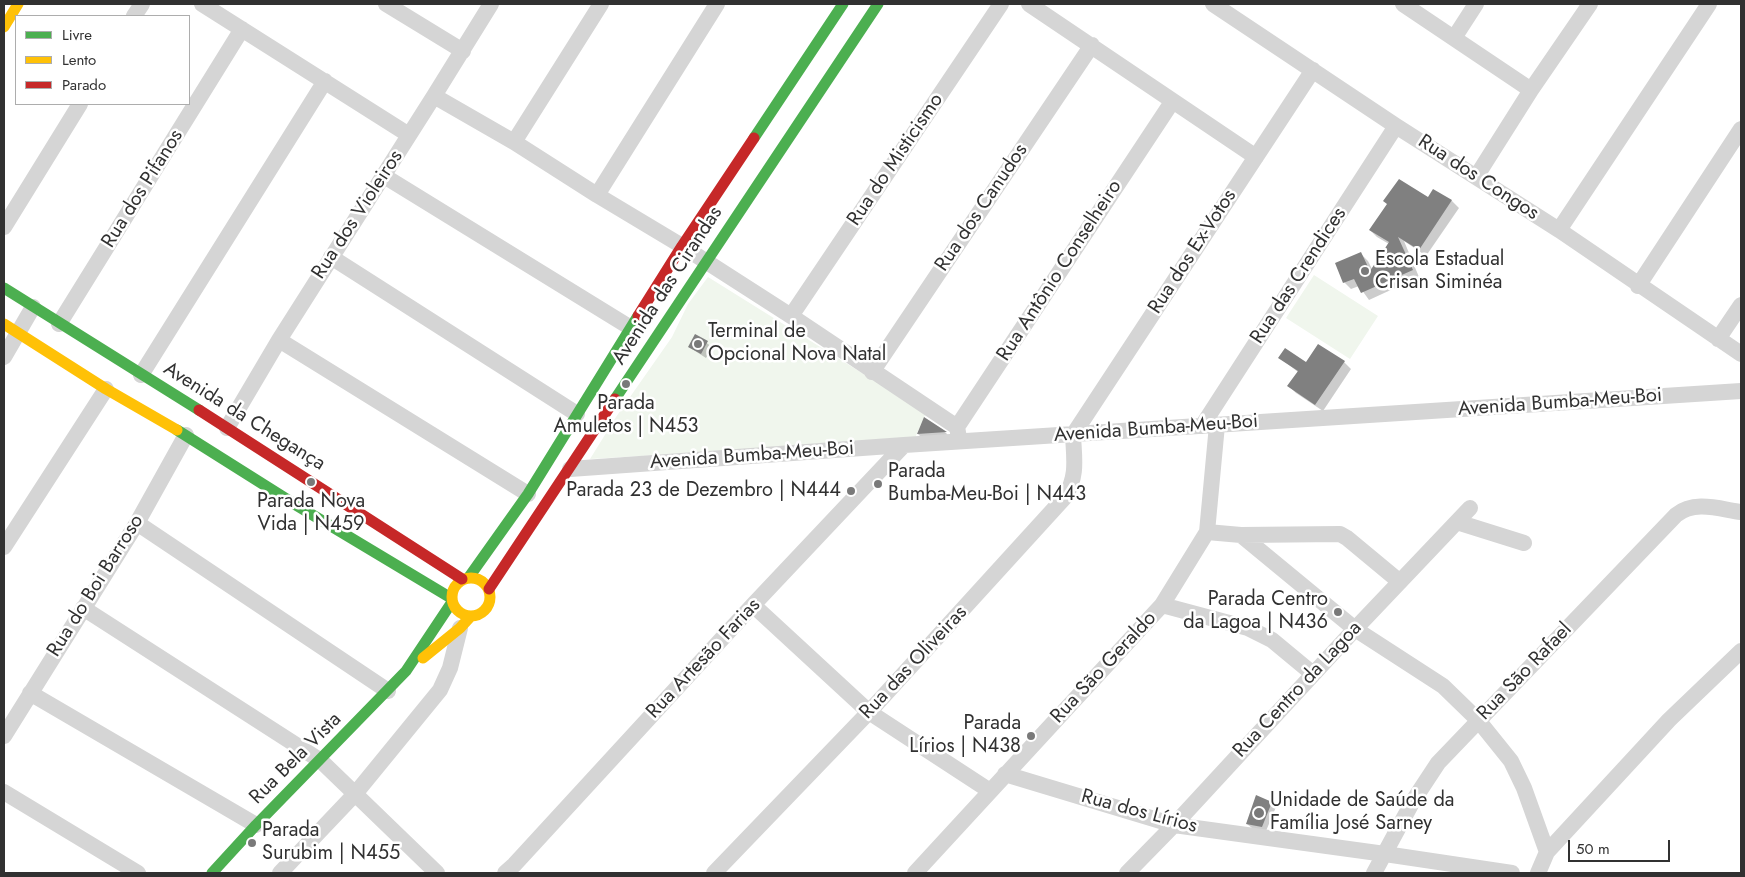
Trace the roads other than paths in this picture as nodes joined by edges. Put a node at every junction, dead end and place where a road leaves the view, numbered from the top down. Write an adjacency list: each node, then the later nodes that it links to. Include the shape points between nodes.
1 (18, 4): 19 (street)
2 (142, 4): 18 (street)
3 (202, 4): 20 (street)
4 (386, 4): 23 (street)
5 (491, 4): 23 (street, Rua dos Violeiros)
6 (601, 4): 33 (street)
7 (716, 4): 37 (street)
8 (843, 4): 40 (street, Avenida das Cirandas)
9 (878, 4): 42 (street, Avenida das Cirandas)
10 (1001, 4): 47 (street, Rua do Misticismo)
11 (1029, 4): 22 (street)
12 (1213, 4): 17 (street, Rua dos Congos)
13 (1403, 4): 21 (street)
14 (1476, 4): 21 (street)
15 (1590, 4): 26 (street)
16 (1709, 4): 39 (street)
17 (1235, 10): 24 (street, Rua dos Congos)
18 (135, 15)
19 (4, 27)
20 (242, 29): 25 (street); 49 (street, Rua dos Pifanos)
21 (1454, 38): 26 (street)
22 (1092, 45): 28 (street); 56 (street, Rua dos Canudos)
23 (463, 50): 27 (street, Rua dos Violeiros)
24 (1313, 70): 30 (street, Rua dos Congos); 34 (street, Rua dos Ex-Votos)
25 (324, 81): 32 (street); 57 (street)
26 (1531, 90): 36 (street)
27 (434, 96): 32 (street, Rua dos Violeiros); 33 (street)
28 (1172, 102): 34 (street); 63 (street, Rua Antônio Conselheiro)
29 (79, 105): 38 (street)
30 (1396, 126): 36 (street, Rua dos Congos); 61 (street, Rua das Crendices)
31 (1741, 129): 43 (street)
32 (409, 134): 35 (street, Rua dos Violeiros)
33 (514, 142): 37 (street)
34 (1256, 157): 64 (street, Rua dos Ex-Votos)
35 (384, 176): 41 (street, Rua dos Violeiros); 50 (street)
36 (1476, 176): 39 (street, Rua dos Congos)
37 (597, 196): 40 (street)
38 (4, 227)
39 (1559, 230): 43 (street, Rua dos Congos)
40 (682, 246): 42 (street); 50 (street, Avenida das Cirandas)
41 (331, 257): 53 (street, Rua dos Violeiros); 60 (street)
42 (706, 262): 47 (street); 67 (street, Avenida das Cirandas)
43 (1638, 286): 52 (street, Rua dos Congos)
44 (4, 288): 46 (street, Avenida da Chegança)
45 (1741, 305): 52 (street)
46 (34, 308): 49 (street, Avenida da Chegança); 51 (street)
47 (791, 316): 56 (street)
48 (4, 324): 51 (street, Avenida da Chegança)
49 (59, 324): 57 (street, Avenida da Chegança)
50 (631, 328): 60 (street, Avenida das Cirandas)
51 (18, 333): 55 (street); 58 (street, Avenida da Chegança)
52 (1718, 339): 54 (street, Rua dos Congos)
53 (279, 340): 65 (street, Rua dos Violeiros); 68 (street)
54 (1741, 354)
55 (4, 357)
56 (872, 372): 63 (street)
57 (141, 374): 65 (street, Avenida da Chegança)
58 (106, 389): 62 (street, Avenida da Chegança); 76 (street)
59 (1741, 391): 61 (street, Avenida Bumba-Meu-Boi)
60 (577, 414): 68 (street, Avenida das Cirandas)
61 (1209, 425): 64 (street, Avenida Bumba-Meu-Boi); 73 (street, Rua São Geraldo)
62 (186, 435): 65 (street, Avenida da Chegança); 72 (street, Rua do Boi Barroso)
63 (958, 435): 64 (street, Avenida Bumba-Meu-Boi); 66 (street, Avenida Bumba-Meu-Boi)
64 (1073, 435): 91 (street, Rua das Oliveiras, via 1075,473 1065,497)
65 (220, 438): 77 (street, Avenida da Chegança); 80 (street, Avenida da Chegança, via 305,510)
66 (904, 445): 67 (street, Avenida Bumba-Meu-Boi); 81 (street, Rua Artesão Farias)
67 (570, 469): 79 (street, Avenida das Cirandas)
68 (528, 494): 77 (street, Avenida das Cirandas)
69 (1470, 508): 71 (street, Rua Centro da Lagoa)
70 (1741, 512): 92 (street, Rua São Rafael, via 1696,506 1676,515)
71 (1458, 522): 75 (street); 78 (street, Rua Centro da Lagoa)
72 (137, 523): 83 (street, Rua do Boi Barroso); 89 (street)
73 (1207, 532): 74 (street); 82 (street, Rua São Geraldo)
74 (1242, 535): 78 (street, via 1340,534); 85 (street)
75 (1524, 543)
76 (4, 547)
77 (466, 578): 79 (street, via 482,581); 80 (street, via 455,585)
78 (1400, 582): 85 (street, Rua Centro da Lagoa)
79 (489, 589): 84 (street, via 487,608)
80 (452, 600): 84 (street); 87 (street)
81 (753, 605): 91 (street); 107 (street, Rua Artesão Farias)
82 (1162, 605): 88 (street, via 1248,628 1272,640); 95 (street, Rua São Geraldo)
83 (83, 608): 90 (street, Rua do Boi Barroso); 94 (street)
84 (466, 622): 87 (street); 98 (street, via 440,690)
85 (1355, 629): 88 (street, Rua Centro da Lagoa); 92 (street, via 1443,686)
86 (1741, 651): 101 (street, via 1669,720)
87 (406, 671): 89 (street, Rua Bela Vista)
88 (1313, 674): 100 (street, Rua Centro da Lagoa)
89 (388, 692): 94 (street, Rua Bela Vista)
90 (30, 693): 93 (street, Rua do Boi Barroso); 99 (street)
91 (869, 712): 96 (street); 108 (street, Rua das Oliveiras)
92 (1478, 720): 101 (street, via 1511,761); 102 (street, Rua São Rafael, via 1438,763)
93 (4, 736)
94 (321, 761): 98 (street); 99 (street, Rua Bela Vista)
95 (1005, 774): 96 (street, Rua São Geraldo); 100 (street, Rua dos Lírios)
96 (990, 791): 109 (street, Rua São Geraldo)
97 (4, 792): 103 (street)
98 (355, 794): 105 (street); 106 (street)
99 (256, 825): 104 (street, Rua Bela Vista)
100 (1174, 825): 102 (street, Rua dos Lírios); 110 (street, Rua Centro da Lagoa)
101 (1547, 852): 113 (street)
102 (1385, 854): 111 (street, Rua São Rafael); 112 (street, Rua dos Lírios)
103 (138, 873)
104 (212, 873)
105 (280, 873)
106 (437, 873)
107 (505, 873)
108 (714, 873)
109 (915, 873)
110 (1127, 873)
111 (1374, 873)
112 (1512, 873)
113 (1538, 873)

